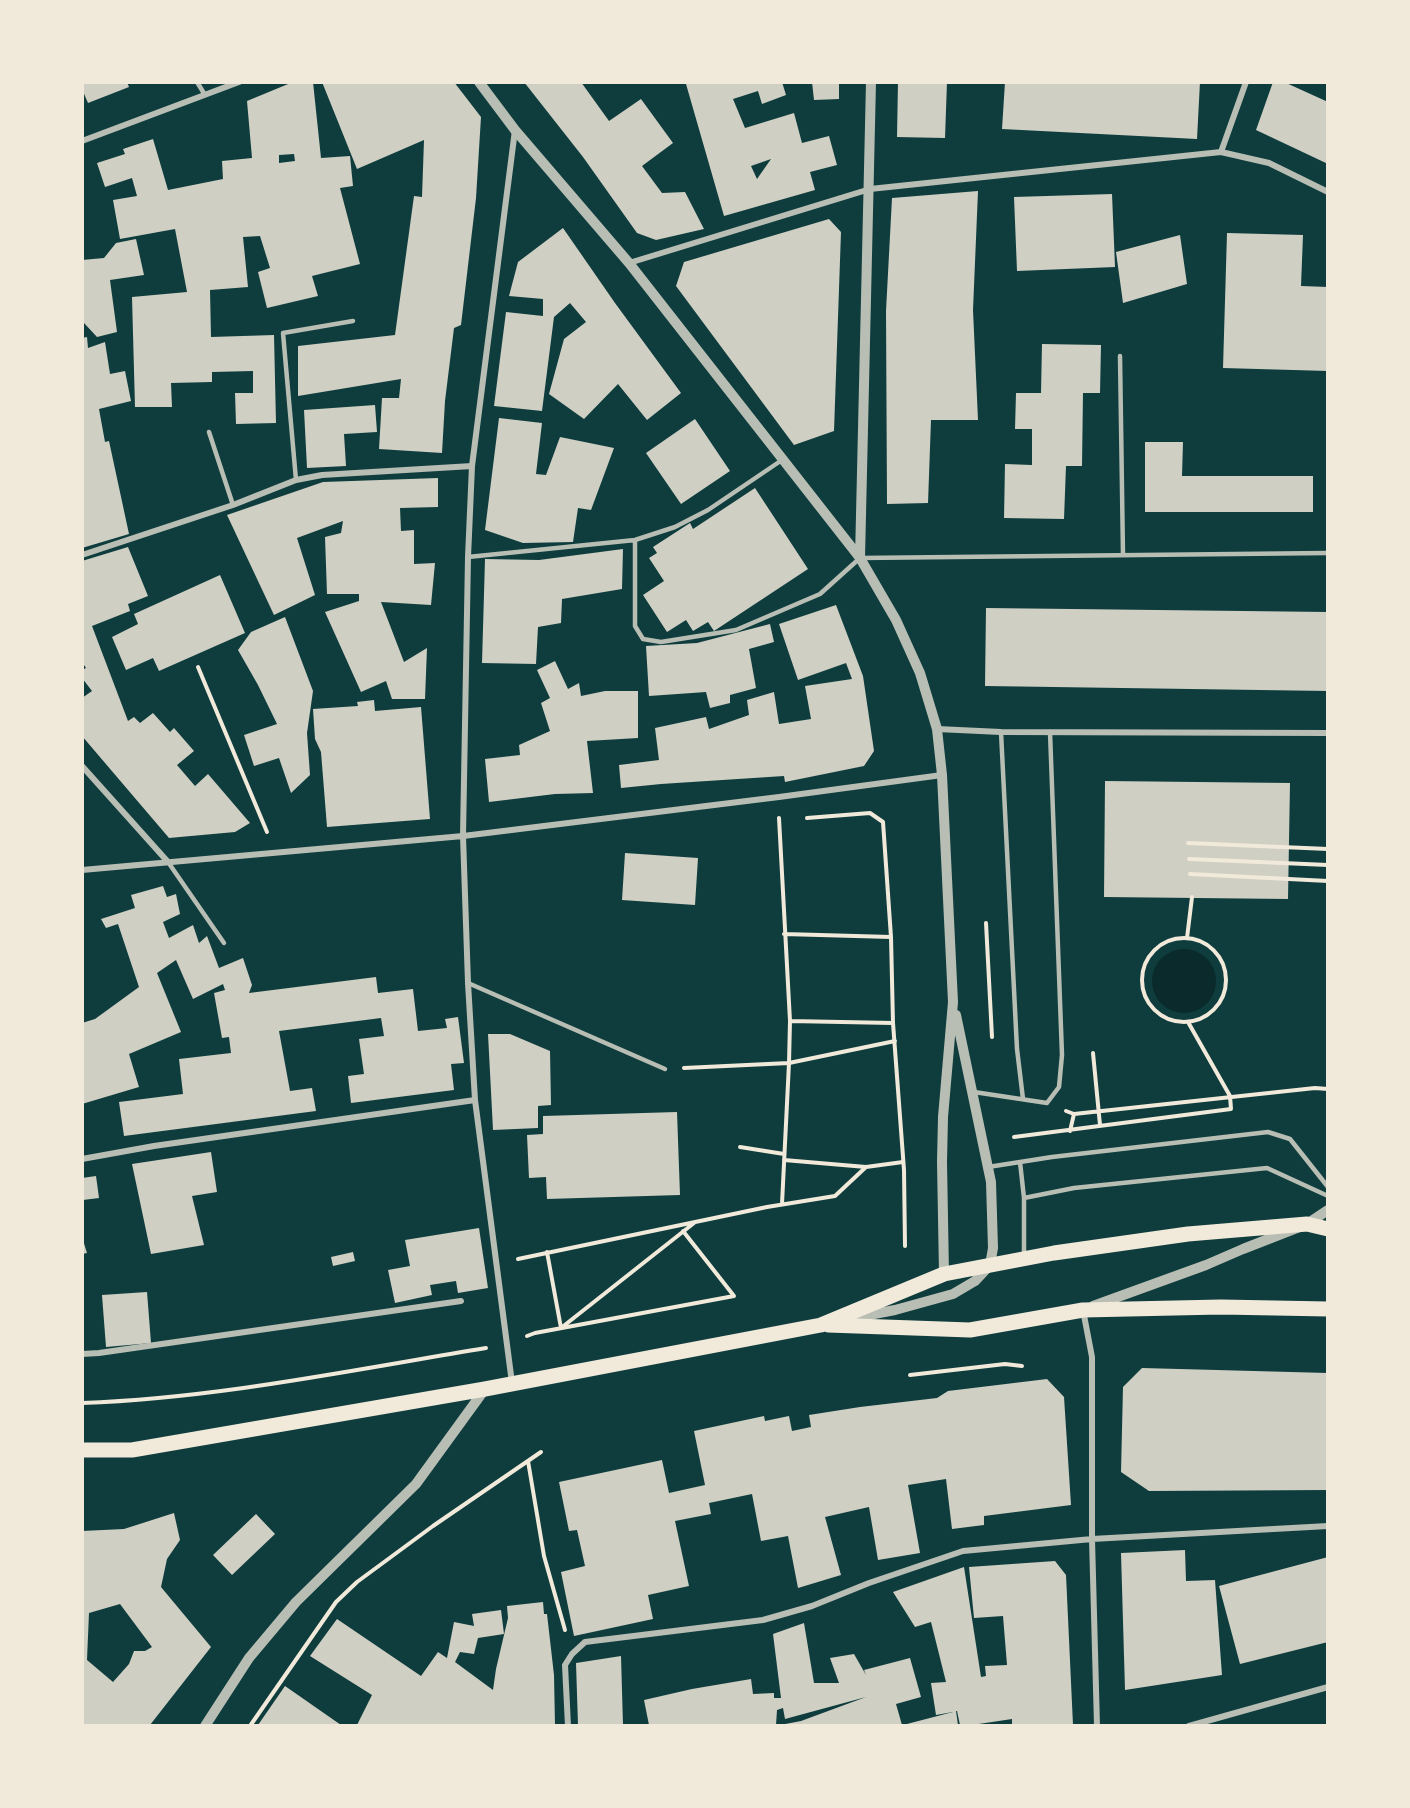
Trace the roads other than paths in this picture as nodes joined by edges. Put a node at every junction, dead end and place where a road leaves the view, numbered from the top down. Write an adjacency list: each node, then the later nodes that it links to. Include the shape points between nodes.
1 (197, 82): 6 (lane)
2 (239, 82): 6 (street)
3 (479, 82): 7 (street)
4 (871, 82): 10 (street)
5 (1246, 82): 9 (street)
6 (205, 95): 8 (street)
7 (515, 130): 12 (street); 17 (street)
8 (82, 141)
9 (1221, 152): 10 (street); 11 (street, via 1269,163)
10 (870, 189): 12 (street); 25 (street)
11 (1328, 192)
12 (629, 263): 16 (street)
13 (353, 321): 18 (lane, via 283,333)
14 (1120, 356): 23 (lane)
15 (209, 432): 19 (lane)
16 (783, 460): 20 (lane, via 708,510 675,527); 25 (street)
17 (472, 466): 18 (street); 24 (street)
18 (296, 480): 19 (street)
19 (233, 505): 22 (street)
20 (635, 540): 24 (lane); 25 (lane, via 635,626 643,639 661,642 736,630 820,594)
21 (1328, 553): 23 (lane)
22 (82, 555)
23 (1123, 555): 25 (lane)
24 (468, 557): 32 (street)
25 (860, 558): 26 (street, via 896,620 920,673)
26 (937, 729): 27 (street); 31 (street)
27 (1000, 732): 28 (street); 40 (lane)
28 (1050, 732): 29 (street); 40 (lane, via 1062,1055 1059,1087 1047,1103)
29 (1328, 733)
30 (82, 766): 33 (street)
31 (942, 775): 32 (street); 37 (street)
32 (464, 836): 33 (street); 36 (street)
33 (168, 862): 34 (street); 35 (lane)
34 (82, 870)
35 (224, 943)
36 (468, 983): 38 (lane); 41 (street)
37 (953, 1002): 39 (street); 53 (street, via 943,1117)
38 (665, 1069)
39 (971, 1092): 40 (lane); 44 (street)
40 (1023, 1099)
41 (475, 1100): 42 (street); 59 (street)
42 (82, 1159)
43 (1020, 1162): 44 (lane); 45 (lane, via 1268,1132 1290,1139); 47 (lane)
44 (988, 1167): 52 (street, via 993,1227)
45 (1328, 1187)
46 (1328, 1196): 47 (lane, via 1267,1168 1074,1188)
47 (1024, 1198): 51 (lane)
48 (1328, 1210): 49 (street)
49 (1307, 1224): 50 (main road); 51 (main road, via 1188,1234); 55 (street)
50 (1328, 1229)
51 (1024, 1259): 52 (main road)
52 (990, 1265): 53 (main road); 57 (street, via 975,1281 953,1294)
53 (944, 1274): 57 (main road)
54 (461, 1301): 58 (street)
55 (1083, 1310): 56 (main road); 57 (main road, via 970,1330); 63 (street, via 1092,1358)
56 (1328, 1310)
57 (821, 1325): 59 (main road)
58 (82, 1354)
59 (512, 1384): 60 (main road)
60 (485, 1389): 61 (main road, via 132,1450); 65 (street, via 416,1484 296,1602 249,1658)
61 (82, 1450)
62 (1328, 1526): 63 (street)
63 (1092, 1539): 66 (street, via 963,1551 763,1620 585,1642 565,1665); 67 (street)
64 (1328, 1687): 68 (street)
65 (205, 1725)
66 (568, 1725)
67 (1097, 1725)
68 (1189, 1725)

